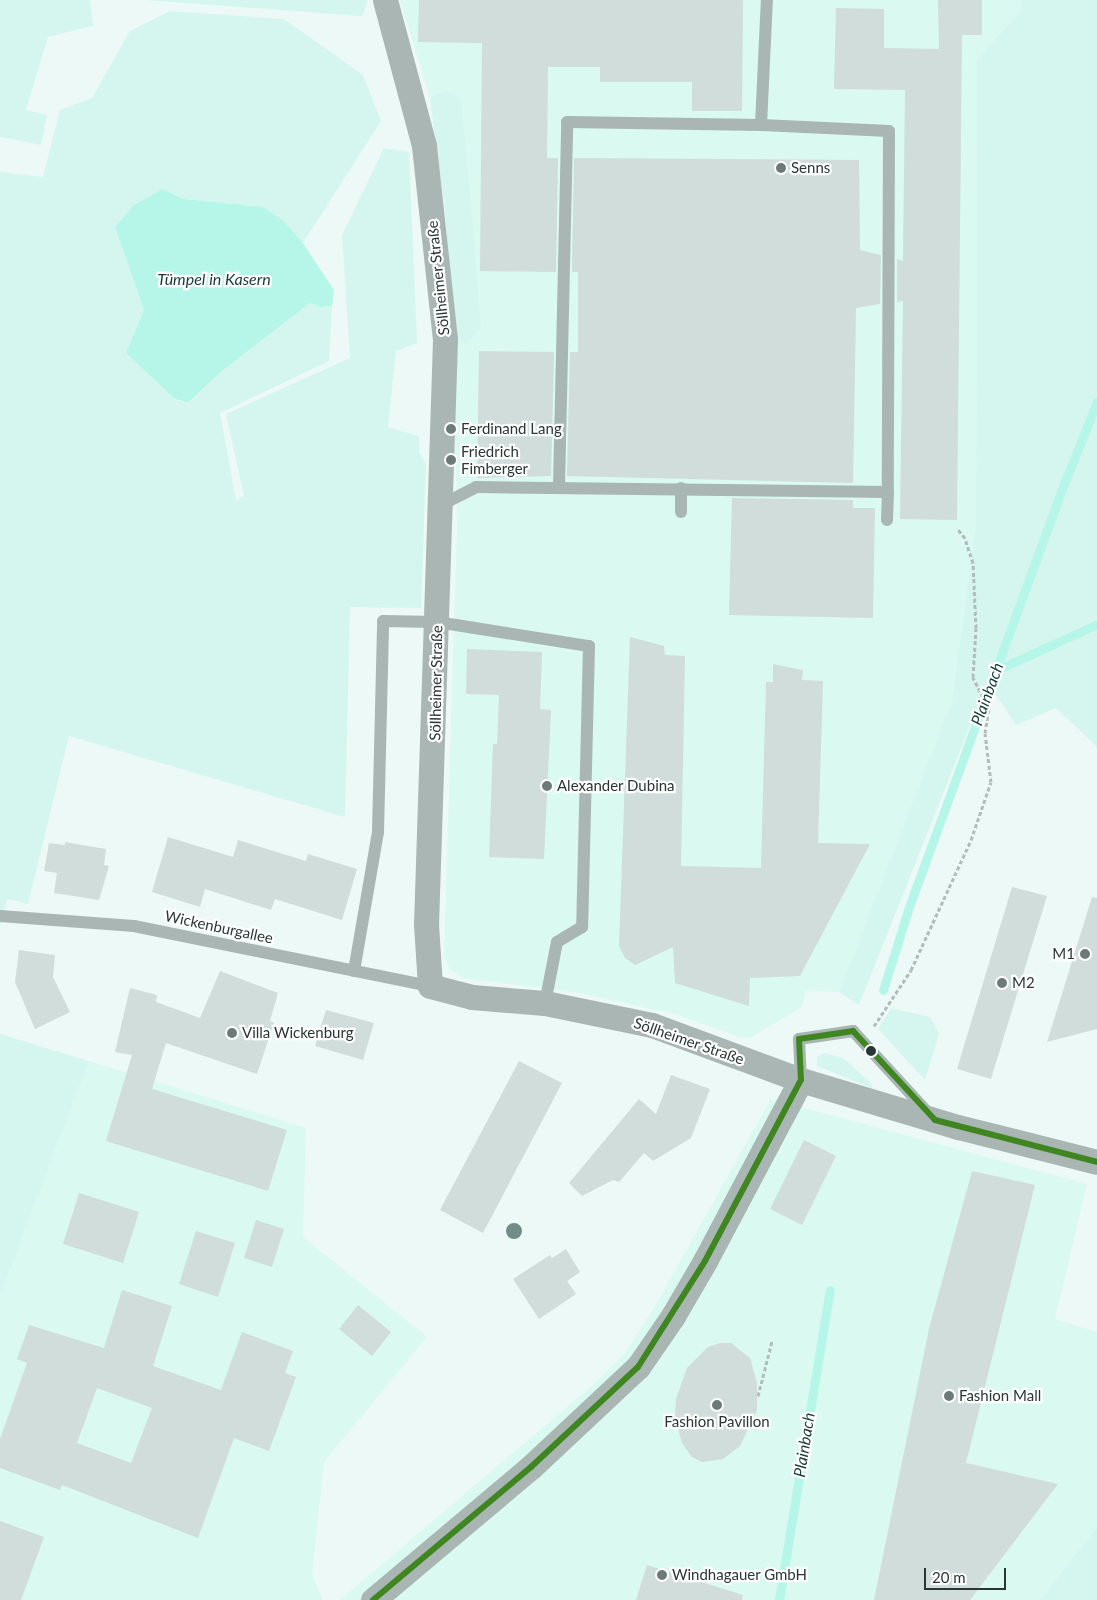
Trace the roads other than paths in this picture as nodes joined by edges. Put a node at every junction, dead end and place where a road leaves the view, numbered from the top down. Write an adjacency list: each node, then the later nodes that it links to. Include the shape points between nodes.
1 (385, 0): 7 (street, Söllheimer Straße, via 424,146 445,340)
2 (767, 0): 3 (lane)
3 (761, 125): 4 (lane, via 567,122); 6 (lane, via 889,130)
4 (559, 486): 5 (lane); 7 (lane, via 476,487)
5 (681, 488): 6 (lane); 8 (lane)
6 (888, 492): 9 (lane)
7 (441, 505): 10 (street, Söllheimer Straße)
8 (681, 512)
9 (887, 520)
10 (438, 622): 12 (lane, via 383,621 378,832); 13 (street, Söllheimer Straße, via 426,924); 14 (lane, via 589,646 582,927 557,942)
11 (0, 916): 12 (lane, Wickenburgallee, via 134,926)
12 (354, 971): 13 (lane, Wickenburgallee)
13 (430, 986): 14 (street, Söllheimer Straße, via 472,997)
14 (545, 1003): 15 (street, Söllheimer Straße, via 652,1025)
15 (801, 1080): 16 (street, Söllheimer Straße); 16 (lane, via 799,1039 853,1031); 18 (street, via 682,1300 638,1367 531,1467)
16 (935, 1120): 17 (street, Söllheimer Straße)
17 (1097, 1162)
18 (374, 1600)

